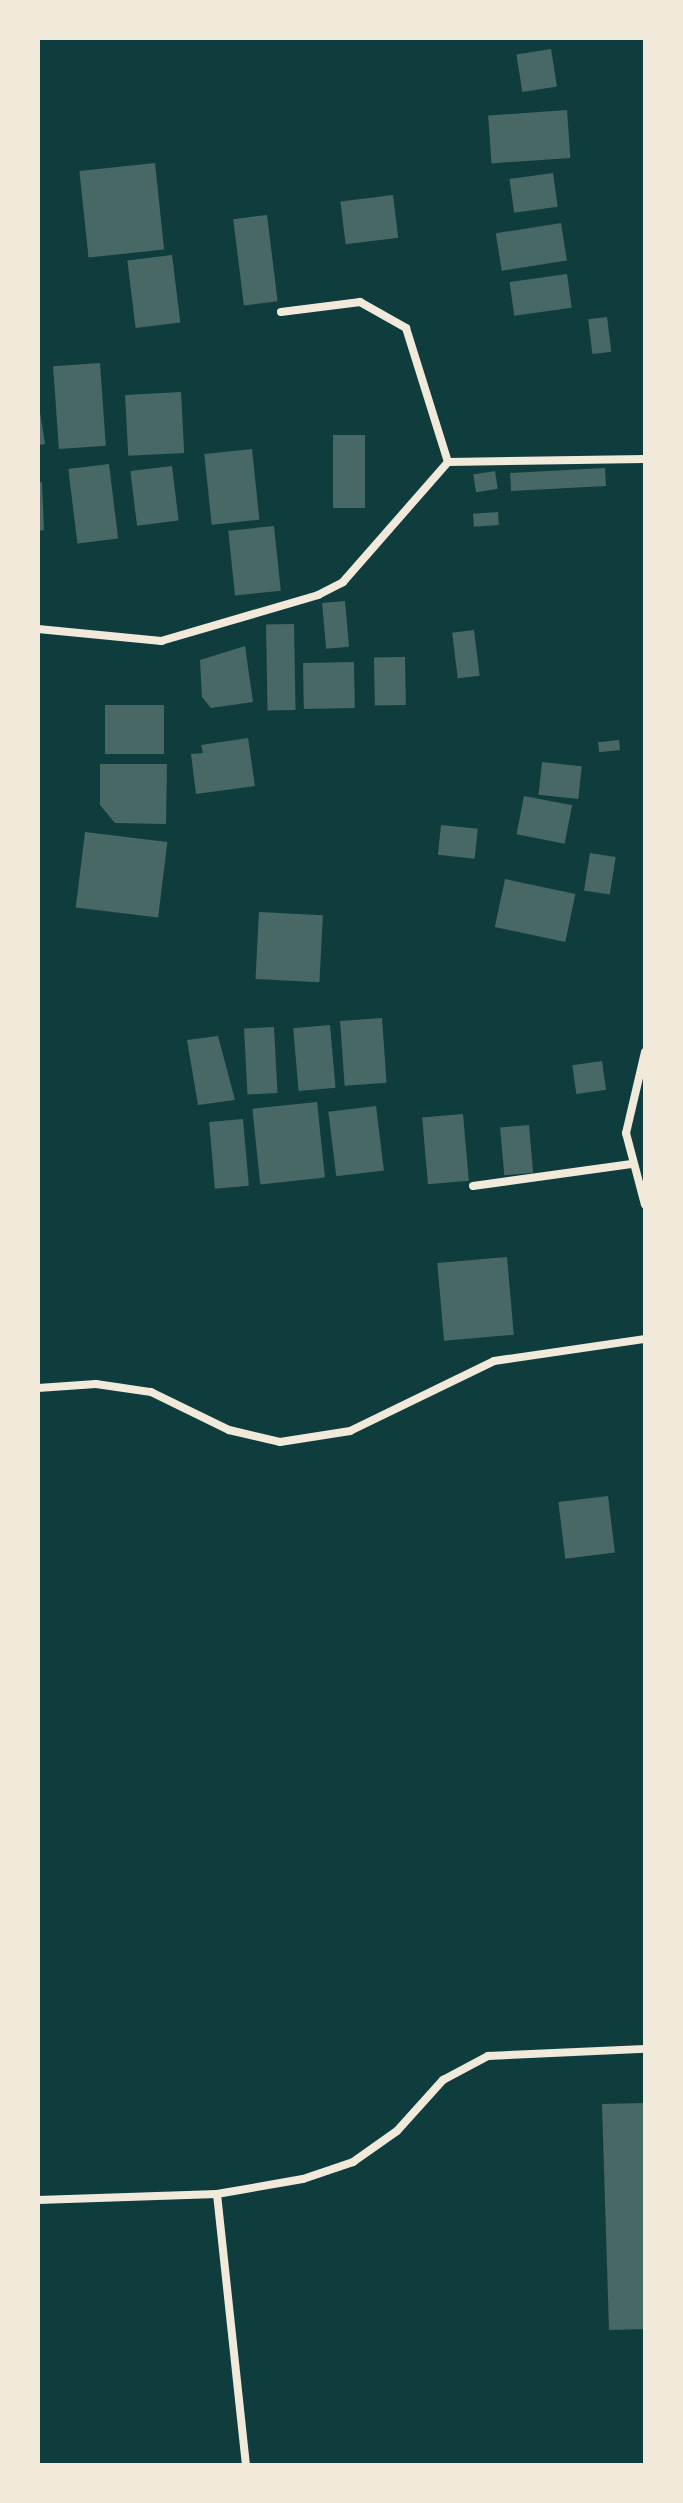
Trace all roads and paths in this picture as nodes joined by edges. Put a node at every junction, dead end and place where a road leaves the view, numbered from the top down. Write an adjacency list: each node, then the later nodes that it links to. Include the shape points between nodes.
1 (281, 312): 3 (street, via 360,302 406,328)
2 (645, 459): 3 (street)
3 (448, 462): 4 (street, via 343,582 318,595 161,641)
4 (38, 629)
5 (645, 1052): 6 (street, via 626,1133)
6 (631, 1164): 7 (street); 8 (street)
7 (473, 1186)
8 (645, 1205)
9 (645, 1339): 10 (street, via 494,1361 350,1431 280,1442 229,1430 151,1392 96,1384)
10 (38, 1388)
11 (645, 2049): 12 (street, via 488,2056 443,2080 397,2131 353,2162 303,2179)
12 (217, 2194): 13 (street); 14 (street)
13 (38, 2200)
14 (246, 2465)

